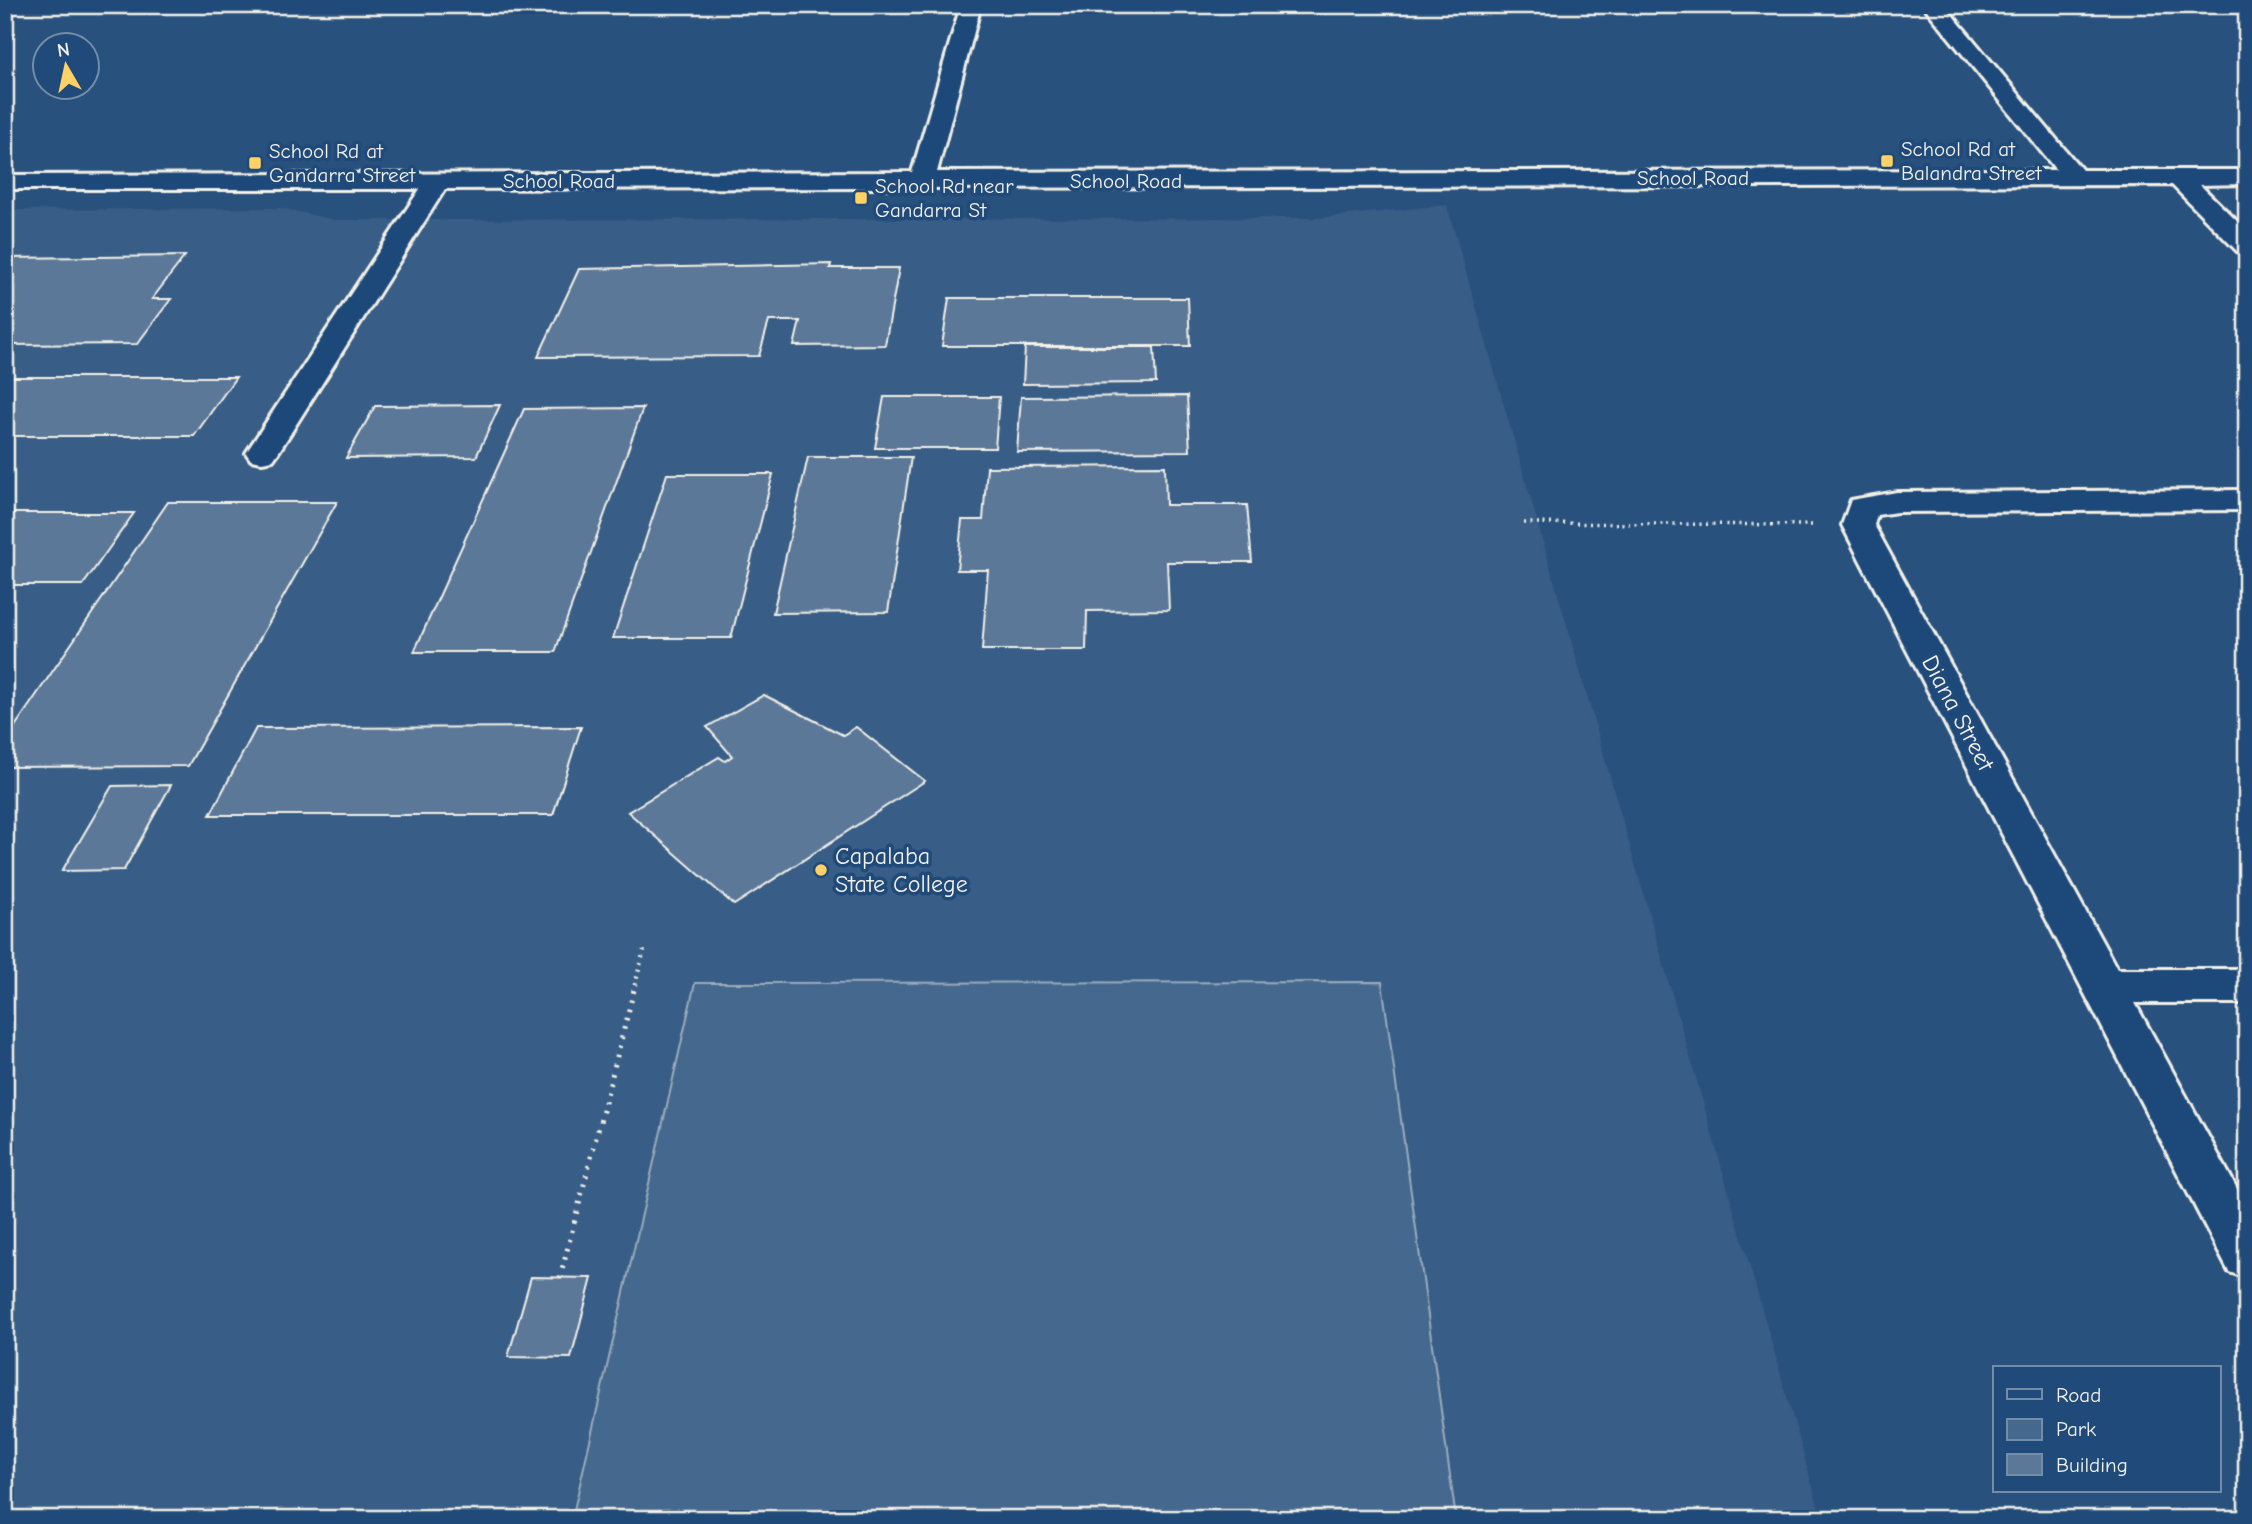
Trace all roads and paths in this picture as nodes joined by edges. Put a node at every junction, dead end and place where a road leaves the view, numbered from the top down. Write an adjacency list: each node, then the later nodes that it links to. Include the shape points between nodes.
1 (971, 5): 8 (street)
2 (1933, 5): 3 (street)
3 (2075, 177): 4 (street, School Road); 8 (street, School Road)
4 (2178, 177): 5 (street, School Road); 9 (street)
5 (2247, 177)
6 (437, 181): 7 (street, School Road); 8 (street, School Road); 10 (street)
7 (5, 182)
8 (922, 182)
9 (2247, 246)
10 (262, 453)
11 (2247, 500): 13 (street, via 1898,502 1863,507)
12 (1524, 523): 13 (path)
13 (1858, 525): 15 (street, Diana Street)
14 (644, 950): 18 (path)
15 (2104, 986): 16 (street); 17 (street, Diana Street)
16 (2247, 986)
17 (2247, 1256)
18 (560, 1278)

